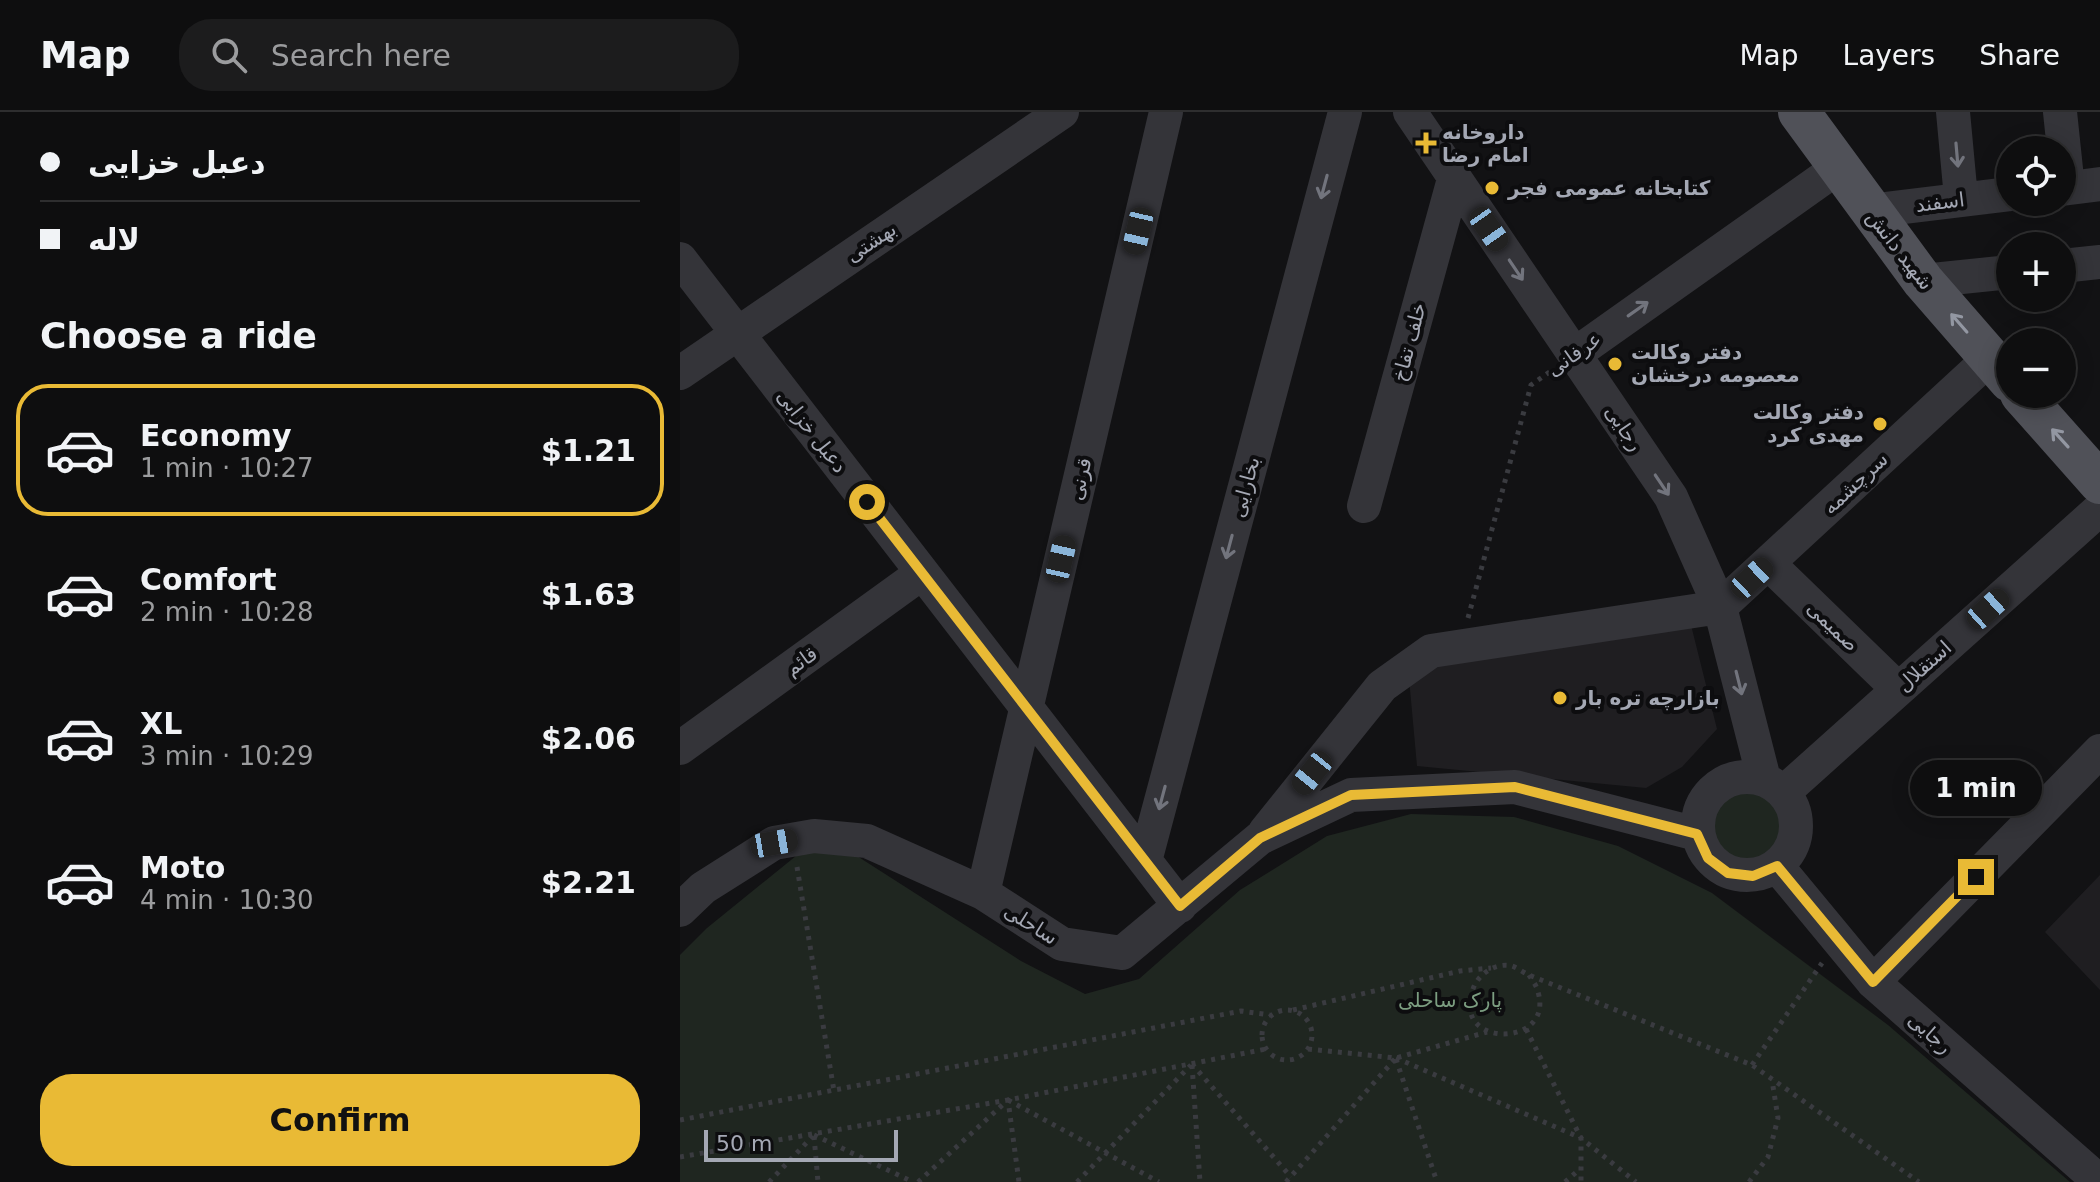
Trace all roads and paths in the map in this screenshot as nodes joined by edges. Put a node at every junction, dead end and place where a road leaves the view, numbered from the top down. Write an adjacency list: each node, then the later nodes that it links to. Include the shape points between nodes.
1 (1062, 112): 19 (street, بهشتی)
2 (1166, 112): 33 (street, قرنی)
3 (1345, 112): 40 (street, بخارایی, one-way to 40)
4 (1410, 112): 9 (street, رجایی)
5 (1799, 112): 8 (main road, شهید دانش)
6 (1953, 112): 12 (street, one-way to 12)
7 (2060, 112): 10 (street)
8 (1839, 167): 13 (main road, شهید دانش); 20 (street, عرفانی, one-way to 8)
9 (1454, 179): 20 (street, رجایی, one-way to 20); 26 (street, خلف تفاخ)
10 (2077, 187)
11 (1996, 195): 12 (street, اسفند)
12 (1961, 198): 13 (street, اسفند)
13 (1870, 211): 18 (main road, شهید دانش)
14 (680, 259): 19 (street, دعبل خزایی)
15 (2100, 262): 16 (street)
16 (2076, 265)
17 (1996, 273): 18 (street)
18 (1923, 281): 21 (main road, شهید دانش, one-way to 18)
19 (737, 334): 22 (street, بهشتی); 29 (street, دعبل خزایی)
20 (1575, 354): 30 (street, رجایی, one-way to 30, via 1671,497); 31 (path, عرفانی, via 1531,385)
21 (1996, 365)
22 (680, 373)
23 (1996, 373): 28 (street, سرچشمه)
24 (2033, 408): 25 (main road, one-way to 24)
25 (2100, 483)
26 (1364, 506)
27 (2100, 509): 32 (street, استقلال)
28 (1768, 563): 30 (street, سرچشمه); 32 (street, صمیمی)
29 (922, 573): 33 (street, دعبل خزایی); 34 (street, قائم)
30 (1720, 607): 31 (street); 36 (street, رجایی, one-way to 36)
31 (1460, 646): 38 (street, via 1431,651 1382,686)
32 (1898, 689): 36 (street, استقلال)
33 (1026, 708): 40 (street, دعبل خزایی); 42 (street, قرنی)
34 (680, 748)
35 (2100, 751): 48 (street)
36 (1774, 785): 37 (street, via 1738,776 1714,788 1700,809); 41 (street, via 1796,816 1794,844)
37 (1697, 834): 38 (street, ساحلی, via 1515,787 1351,795); 41 (street, via 1708,858 1728,873 1753,876)
38 (1260, 838): 43 (street, ساحلی)
39 (792, 840): 42 (street, ساحلی, via 814,836 867,841); 44 (street, ساحلی, via 755,854); 59 (path)
40 (1145, 861): 43 (street, دعبل خزایی)
41 (1777, 866): 45 (street, رجایی)
42 (983, 893): 43 (street, ساحلی, via 1062,944 1122,953)
43 (1180, 906)
44 (680, 910)
45 (1837, 940): 48 (street, رجایی); 57 (path)
46 (1491, 968): 47 (path, via 1511,966); 49 (path); 52 (path, via 1476,980 1469,999 1474,1019)
47 (1529, 975): 51 (path, via 1539,993 1538,1012); 57 (path)
48 (1873, 982): 81 (street, رجایی)
49 (1293, 1010): 50 (path); 54 (path, via 1311,1025)
50 (1270, 1015): 53 (path, via 1263,1026); 59 (path, via 1241,1011)
51 (1526, 1029): 52 (path, via 1507,1036); 63 (path)
52 (1488, 1032): 55 (path)
53 (1266, 1049): 54 (path, via 1288,1060); 56 (path)
54 (1308, 1049): 55 (path)
55 (1396, 1058): 63 (path); 67 (path); 75 (path)
56 (1192, 1064): 60 (path); 64 (path); 67 (path); 74 (path)
57 (1752, 1065): 58 (path)
58 (1772, 1080): 79 (path, via 1778,1118 1768,1157); 80 (path)
59 (834, 1091): 61 (path)
60 (1008, 1100): 62 (path); 64 (path); 70 (path); 71 (path)
61 (680, 1120)
62 (814, 1135): 65 (path); 68 (path); 69 (path); 70 (path)
63 (1581, 1138): 66 (path); 78 (path)
64 (1105, 1153): 72 (path); 73 (path)
65 (680, 1157)
66 (1581, 1168): 76 (path); 77 (path)
67 (1288, 1180)
68 (769, 1182)
69 (818, 1182)
70 (916, 1182)
71 (1019, 1182)
72 (1077, 1182)
73 (1159, 1182)
74 (1200, 1182)
75 (1437, 1182)
76 (1565, 1182)
77 (1581, 1182)
78 (1636, 1182)
79 (1749, 1182)
80 (1919, 1182)
81 (2100, 1182)

